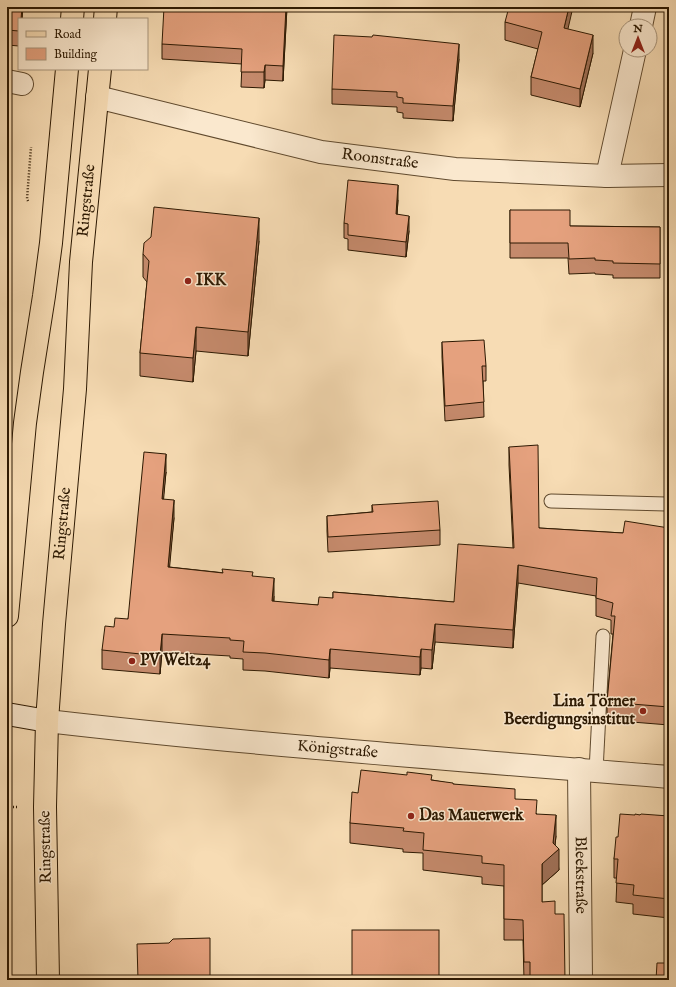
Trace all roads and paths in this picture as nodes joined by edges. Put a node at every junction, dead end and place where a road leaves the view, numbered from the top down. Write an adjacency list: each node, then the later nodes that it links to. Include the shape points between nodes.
1 (73, 7): 4 (main road)
2 (106, 7): 5 (main road)
3 (645, 7): 6 (street)
4 (72, 18)
5 (105, 18)
6 (642, 18)
7 (633, 58): 12 (street)
8 (67, 70): 15 (main road, Ringstraße, via 50,250 25,423)
9 (100, 70): 10 (main road, Ringstraße)
10 (97, 97): 12 (street, Roonstraße, via 321,152 455,169); 18 (main road, Ringstraße, via 81,262 75,389)
11 (669, 175): 12 (street, Roonstraße)
12 (607, 176)
13 (551, 501): 14 (lane)
14 (669, 505)
15 (7, 616)
16 (603, 636): 19 (lane)
17 (7, 714): 18 (street, Königstraße)
18 (47, 721): 19 (street, Königstraße, via 370,753); 21 (main road, Ringstraße, via 45,807)
19 (588, 770): 20 (street, Königstraße); 22 (street, Bleekstraße)
20 (669, 777)
21 (48, 980)
22 (581, 980)

